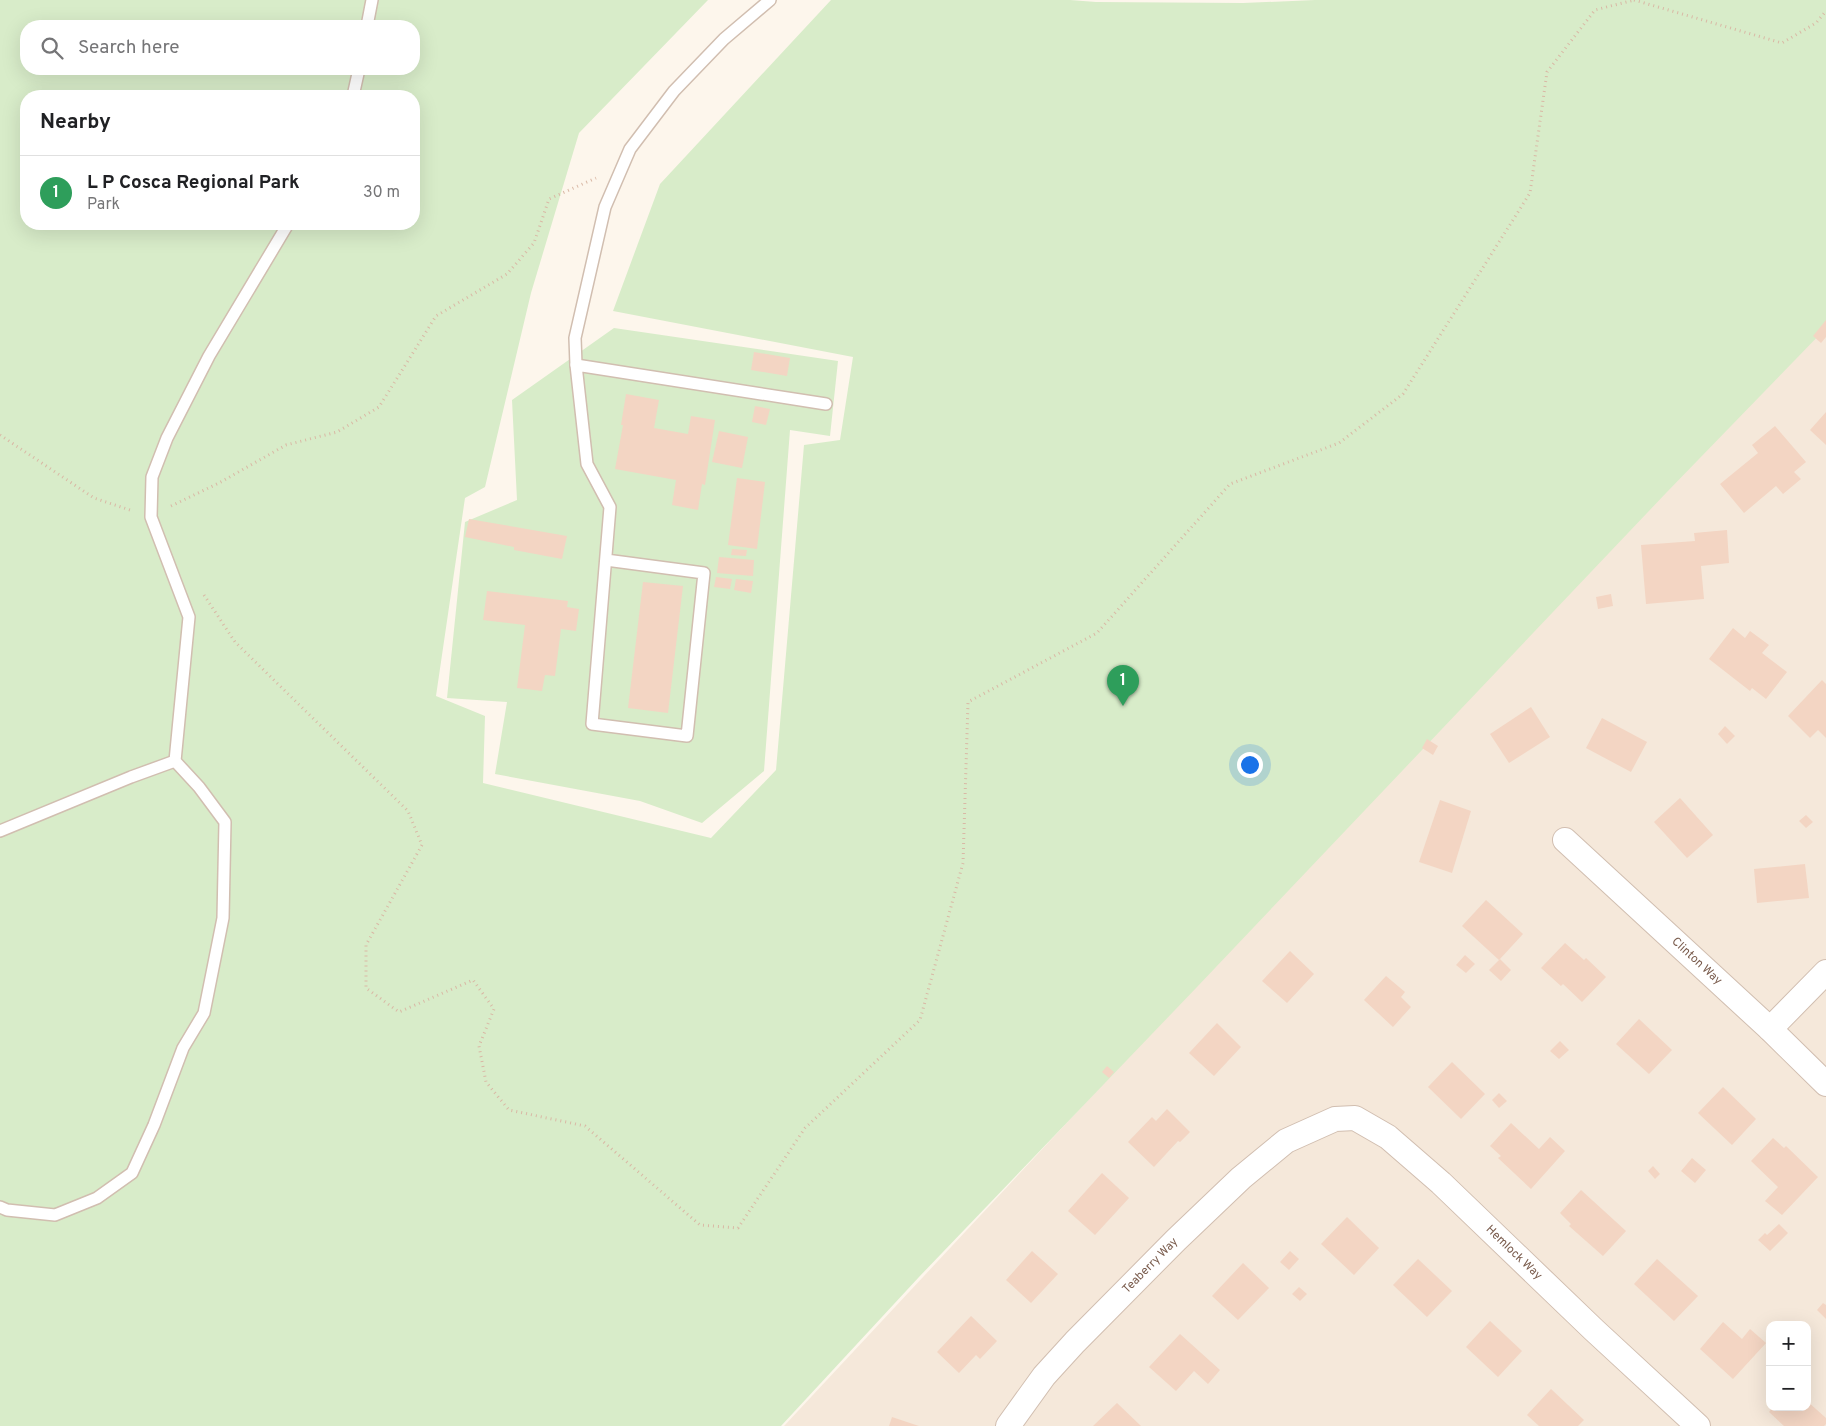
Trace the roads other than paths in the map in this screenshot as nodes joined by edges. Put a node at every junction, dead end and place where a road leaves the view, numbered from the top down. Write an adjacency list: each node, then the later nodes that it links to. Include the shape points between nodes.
1 (372, 0): 3 (lane)
2 (770, 0): 7 (lane, via 724,39 674,91 630,149 605,206 575,338)
3 (368, 20)
4 (358, 75): 5 (lane)
5 (354, 90)
6 (284, 230): 10 (lane, via 208,356 167,438 152,477 150,516 189,617)
7 (576, 365): 8 (lane); 9 (lane, via 587,464 610,506)
8 (826, 404)
9 (606, 560): 9 (lane, via 704,573 687,736 592,724)
10 (175, 761): 11 (lane); 17 (lane, via 225,822 223,918 204,1013 184,1048 132,1173 97,1198 55,1214)
11 (0, 831)
12 (1565, 840): 14 (street, Clinton Way)
13 (1826, 972): 14 (street)
14 (1770, 1029): 15 (street, Clinton Way)
15 (1826, 1084)
16 (1314, 1127): 18 (street, Teaberry Way, via 1286,1141 1241,1178 1176,1240 1044,1376); 19 (street, Hemlock Way, via 1335,1119 1355,1118 1388,1137)
17 (0, 1207)
18 (1008, 1426)
19 (1698, 1426)

